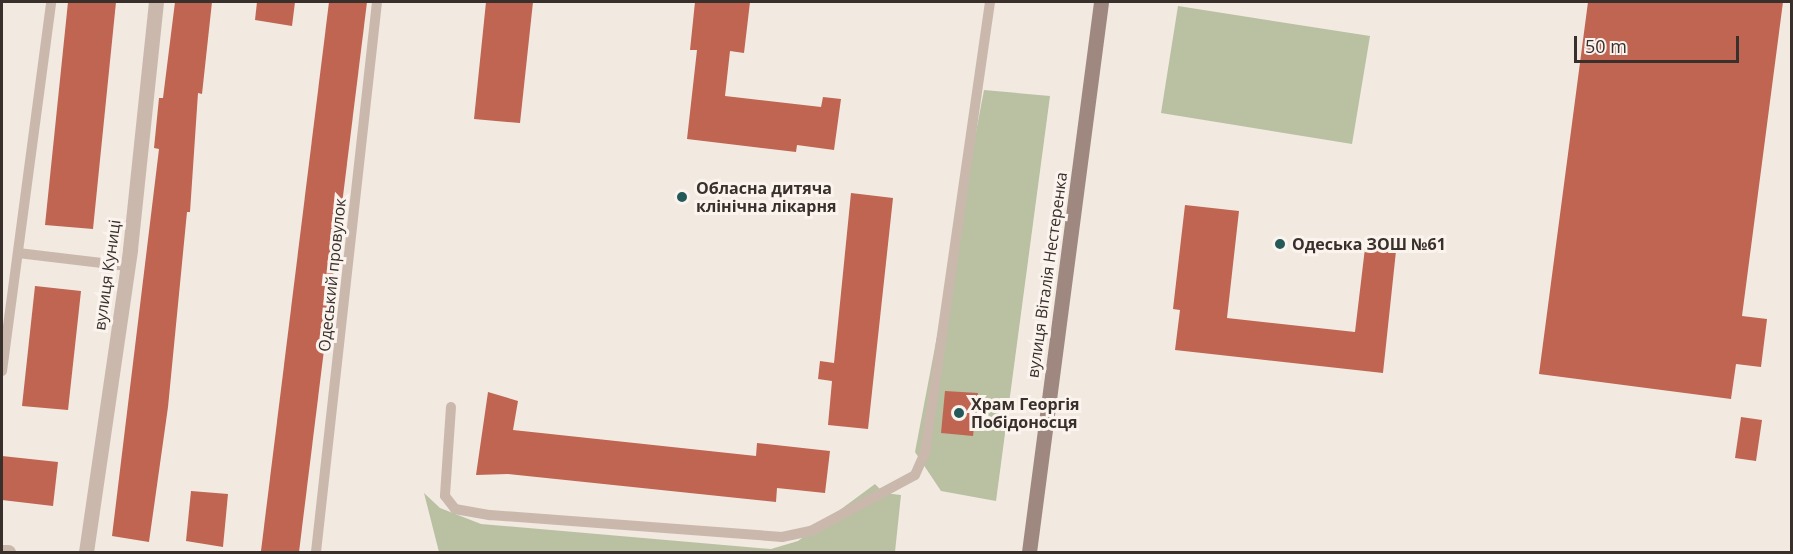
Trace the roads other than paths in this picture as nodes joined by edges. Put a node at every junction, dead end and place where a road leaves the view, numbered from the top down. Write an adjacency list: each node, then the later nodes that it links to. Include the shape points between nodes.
1 (51, 2): 6 (lane)
2 (156, 2): 7 (street, вулиця Куниці)
3 (377, 2): 13 (lane, Одеський провулок)
4 (990, 2): 9 (lane, via 925,453 915,476 811,531 782,537 455,509 445,496)
5 (1101, 2): 14 (main road, вулиця Віталія Нестеренка)
6 (18, 253): 7 (lane); 8 (lane)
7 (127, 266): 12 (street, вулиця Куниці)
8 (2, 371)
9 (451, 407)
10 (2, 552): 11 (street)
11 (8, 552)
12 (87, 552)
13 (316, 552)
14 (1029, 552)

